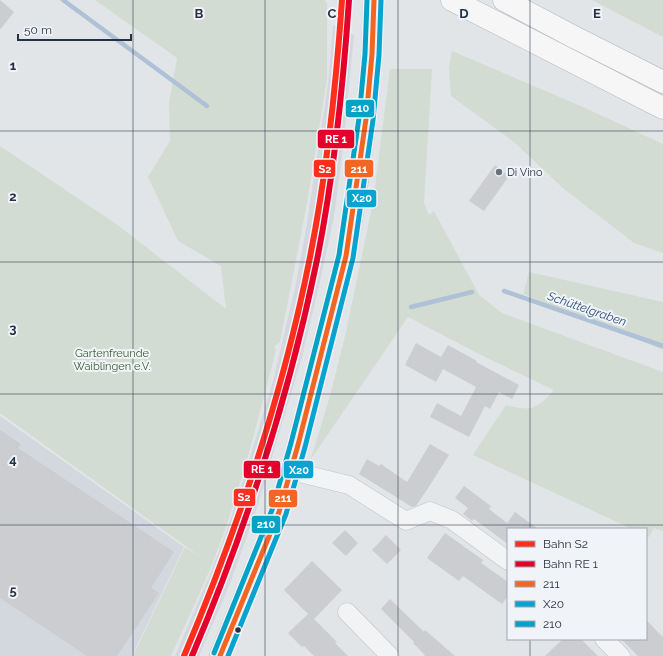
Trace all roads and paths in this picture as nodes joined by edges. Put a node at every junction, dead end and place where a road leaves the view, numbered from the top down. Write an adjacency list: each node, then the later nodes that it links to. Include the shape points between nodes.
1 (374, 0): 6 (street, via 365,127 346,256)
2 (452, 0): 5 (highway)
3 (504, 0): 4 (highway)
4 (663, 82)
5 (663, 108)
6 (291, 471): 7 (street, via 349,485 406,521 430,511 447,518); 10 (street, via 280,512)
7 (507, 560)
8 (347, 612): 11 (street)
9 (605, 640): 12 (street)
10 (220, 656)
11 (390, 656)
12 (621, 656)

